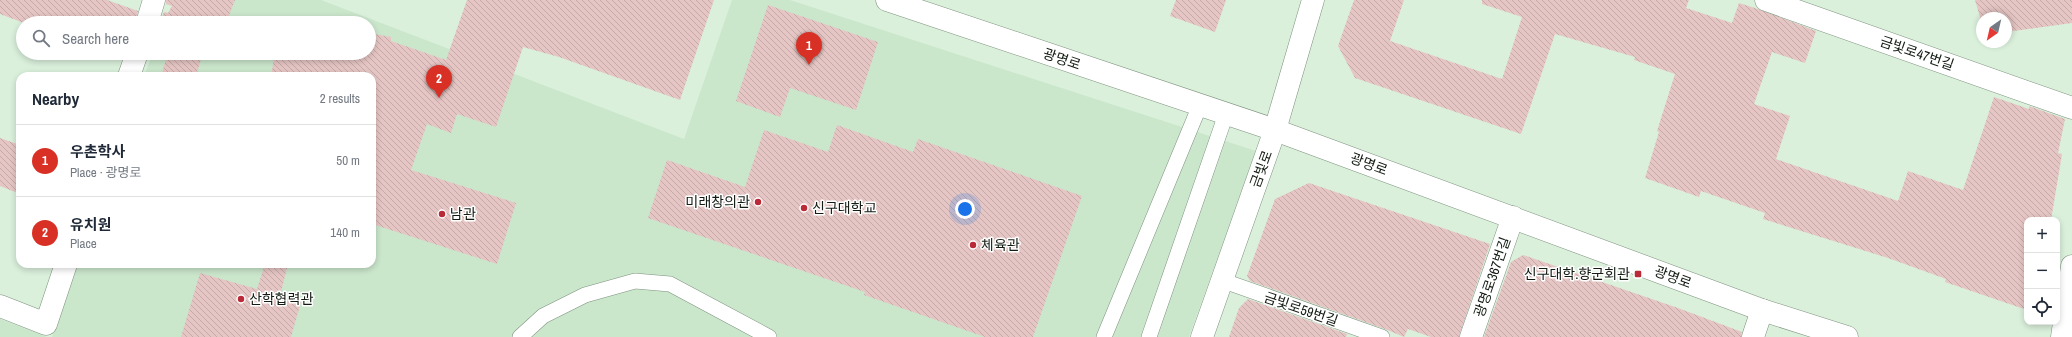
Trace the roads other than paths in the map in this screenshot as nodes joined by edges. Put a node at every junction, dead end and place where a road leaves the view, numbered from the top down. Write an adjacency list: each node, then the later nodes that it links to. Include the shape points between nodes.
1 (154, 0): 5 (street)
2 (887, 0): 8 (street, 광명로)
3 (1313, 0): 11 (street, 금빛로)
4 (1766, 0): 9 (street, 금빛로47번길)
5 (149, 16)
6 (135, 60): 7 (street)
7 (130, 72)
8 (1200, 105): 10 (street, 광명로); 20 (lane)
9 (2070, 107)
10 (1226, 114): 11 (street, 광명로); 21 (lane)
11 (1275, 130): 12 (street, 광명로); 15 (street, 금빛로)
12 (1513, 217): 17 (street, 광명로); 24 (street, 광명로367번길)
13 (2072, 266): 27 (street)
14 (65, 268): 16 (street, via 46,324)
15 (1221, 280): 22 (street, 금빛로); 23 (lane, 금빛로59번길)
16 (0, 306)
17 (1762, 310): 25 (street); 26 (street, 광명로)
18 (520, 337): 19 (lane, via 543,316 585,295 635,281 670,284)
19 (769, 337)
20 (1104, 337)
21 (1149, 337)
22 (1202, 337)
23 (1382, 337)
24 (1471, 337)
25 (1753, 337)
26 (1847, 337)
27 (2062, 337)

